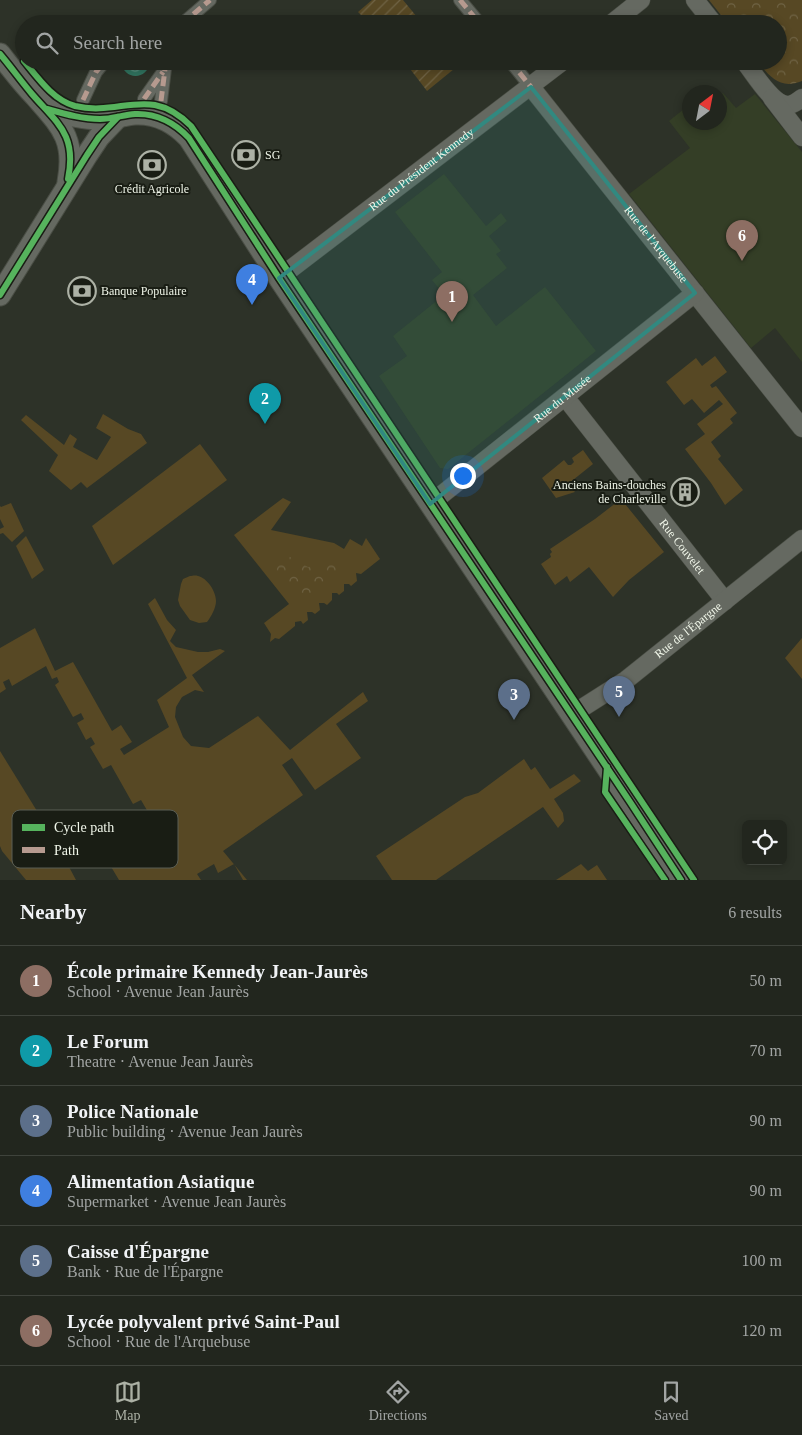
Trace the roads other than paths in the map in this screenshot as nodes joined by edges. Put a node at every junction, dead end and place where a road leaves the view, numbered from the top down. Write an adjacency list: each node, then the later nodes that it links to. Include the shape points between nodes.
1 (210, 0): 5 (street)
2 (460, 0): 6 (street)
3 (641, 0): 7 (street)
4 (696, 0): 8 (street)
5 (192, 15)
6 (472, 15)
7 (622, 15)
8 (707, 15)
9 (0, 54): 22 (street)
10 (98, 70): 20 (street)
11 (163, 70): 19 (street)
12 (164, 70): 21 (street)
13 (517, 70): 16 (street, Rue de l'Arquebuse)
14 (552, 70): 16 (street, Rue du Président Kennedy)
15 (751, 70): 17 (street)
16 (531, 87): 26 (street, Rue du Président Kennedy); 27 (street, Rue de l'Arquebuse)
17 (770, 95): 18 (street, via 788,105); 24 (street)
18 (802, 98)
19 (144, 99)
20 (83, 100)
21 (161, 101)
22 (47, 109): 23 (street, via 81,118); 25 (street, via 69,144 71,163)
23 (118, 117): 25 (street, via 99,137); 26 (street, via 142,114 180,129 189,138)
24 (802, 137)
25 (67, 187): 28 (street)
26 (279, 278): 31 (street)
27 (695, 293): 29 (street, Rue du Musée); 30 (street, Rue de l'Arquebuse)
28 (0, 296)
29 (565, 397): 31 (street, Rue du Musée); 33 (street, Rue Couvelet)
30 (802, 428)
31 (430, 504): 34 (street)
32 (802, 540): 33 (street, Rue de l'Épargne)
33 (724, 601): 34 (street, Rue de l'Épargne, via 626,680)
34 (571, 714): 35 (street)
35 (681, 880)

